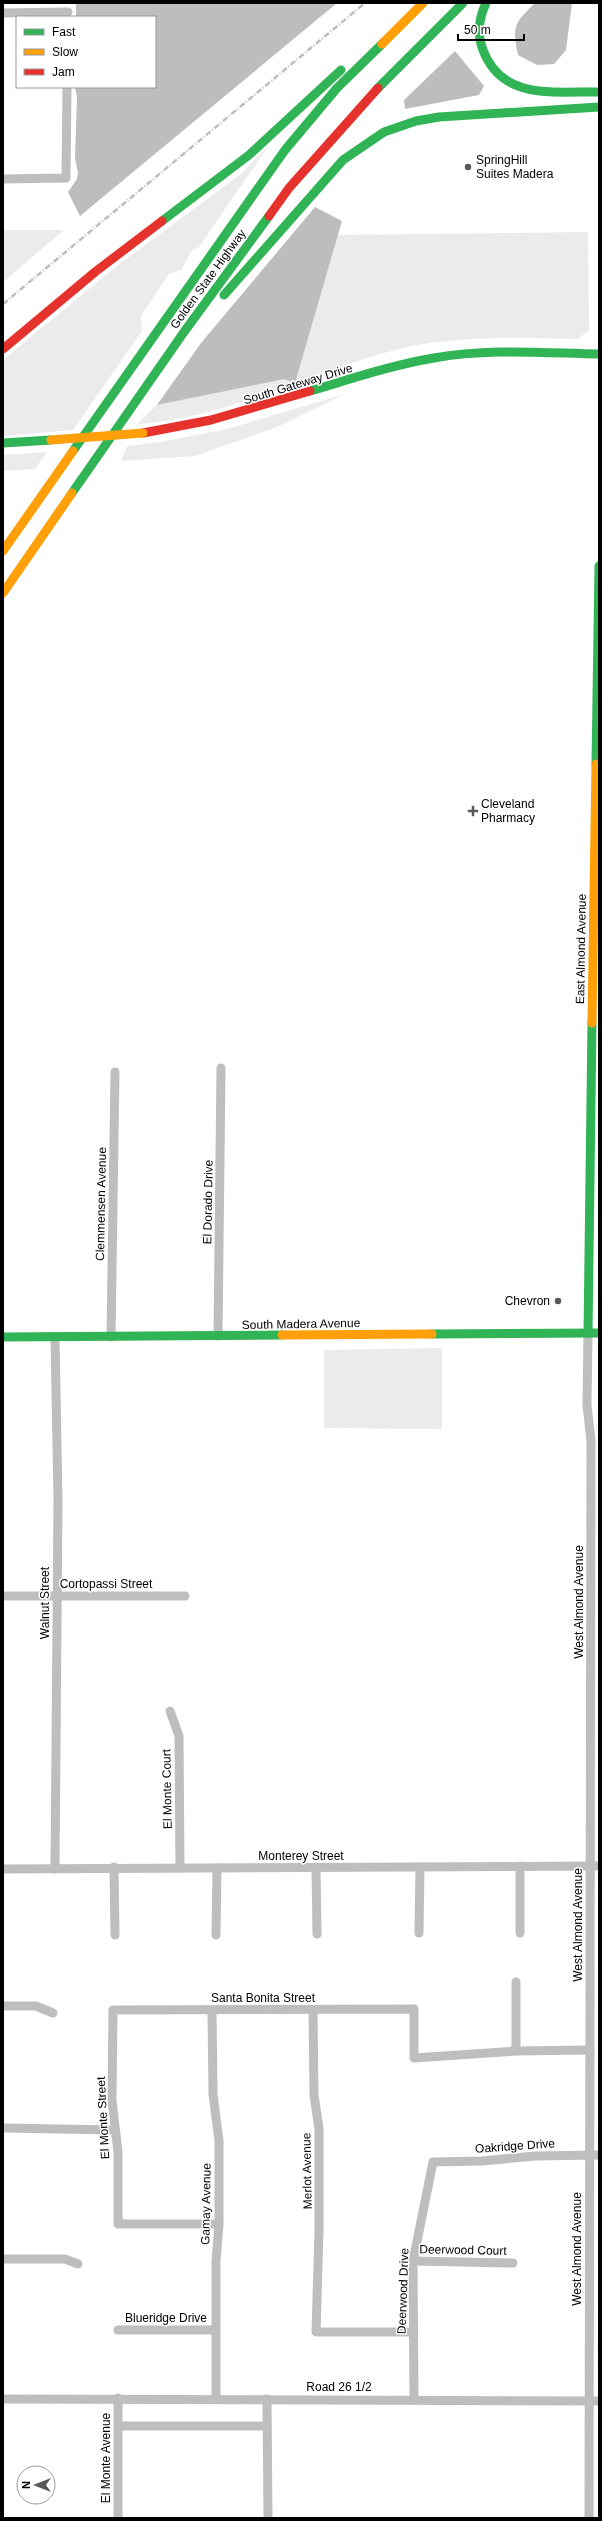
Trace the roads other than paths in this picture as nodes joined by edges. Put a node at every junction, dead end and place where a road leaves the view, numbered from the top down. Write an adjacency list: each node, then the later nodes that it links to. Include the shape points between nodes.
1 (423, 3): 4 (main road, Golden State Highway)
2 (463, 3): 13 (main road, Golden State Highway, via 397,68 320,151 289,188)
3 (486, 3): 10 (main road, via 480,26 482,49 486,59 504,80 526,90)
4 (415, 10): 7 (main road, via 386,28); 17 (main road, Golden State Highway, via 337,88 285,150)
5 (68, 11): 6 (street)
6 (3, 13)
7 (358, 54)
8 (347, 64): 14 (main road, via 243,159 95,272)
9 (67, 88): 12 (street, via 66,178)
10 (599, 92)
11 (599, 107): 13 (main road, via 439,117 416,121 384,132 343,160 210,312)
12 (3, 179)
13 (184, 332): 19 (main road, Golden State Highway)
14 (3, 349)
15 (599, 354): 16 (main road, South Gateway Drive, bridge, via 447,355 412,362 227,417 143,433)
16 (3, 443)
17 (3, 551)
18 (599, 566): 20 (main road, East Almond Avenue)
19 (3, 594)
20 (598, 688): 23 (main road, East Almond Avenue)
21 (221, 1068): 25 (street, El Dorado Drive)
22 (115, 1072): 28 (street, Clemmensen Avenue)
23 (588, 1333): 24 (main road, South Madera Avenue); 25 (main road, South Madera Avenue); 34 (street, West Almond Avenue)
24 (599, 1333)
25 (218, 1336): 28 (main road, South Madera Avenue)
26 (3, 1337): 27 (main road, South Madera Avenue)
27 (54, 1337): 28 (main road, South Madera Avenue); 30 (street, Walnut Street)
28 (111, 1337)
29 (3, 1596): 30 (street, Cortopassi Street)
30 (58, 1596): 31 (street, Cortopassi Street); 41 (street, Walnut Street)
31 (185, 1596)
32 (170, 1711): 37 (street, El Monte Court, via 179,1736)
33 (520, 1866): 34 (street, Monterey Street); 36 (street, Monterey Street); 43 (street)
34 (595, 1866): 53 (street, West Almond Avenue)
35 (114, 1867): 37 (street, Monterey Street); 41 (street, Monterey Street); 45 (street)
36 (420, 1867): 39 (street, Monterey Street); 42 (street)
37 (180, 1868): 38 (street, Monterey Street)
38 (217, 1868): 39 (street, Monterey Street); 46 (street)
39 (316, 1868): 44 (street)
40 (3, 1869): 41 (street, Monterey Street)
41 (54, 1869)
42 (419, 1933)
43 (520, 1933)
44 (317, 1934)
45 (115, 1935)
46 (216, 1935)
47 (516, 1982): 54 (street)
48 (3, 2006): 52 (street, via 36,2006)
49 (113, 2010): 50 (street, Santa Bonita Street); 56 (street, El Monte Street, via 112,2100)
50 (212, 2010): 51 (street, Santa Bonita Street); 59 (street, Gamay Avenue, via 214,2094 219,2141)
51 (313, 2010): 54 (street, Santa Bonita Street, via 414,2009 414,2058); 66 (street, Merlot Avenue, via 314,2095 319,2129 316,2332)
52 (53, 2013)
53 (590, 2050): 54 (street); 57 (street, West Almond Avenue)
54 (516, 2051)
55 (3, 2128): 56 (street)
56 (115, 2130): 59 (street, El Monte Street, via 118,2152 118,2224)
57 (594, 2155): 58 (street, Oakridge Drive); 72 (street, West Almond Avenue)
58 (433, 2162): 61 (street, Deerwood Drive)
59 (220, 2224): 65 (street, Gamay Avenue, via 216,2261)
60 (3, 2259): 63 (street, via 65,2259)
61 (413, 2261): 62 (street, Deerwood Court); 66 (street, Deerwood Drive)
62 (513, 2263)
63 (78, 2264)
64 (118, 2330): 65 (street, Blueridge Drive)
65 (215, 2330): 69 (street, Gamay Avenue)
66 (413, 2332): 71 (street, Deerwood Drive)
67 (118, 2398): 68 (street, Road 26 1/2); 69 (street, Road 26 1/2); 74 (street, El Monte Avenue)
68 (3, 2399)
69 (216, 2399): 70 (street, Road 26 1/2)
70 (268, 2399): 71 (street, Road 26 1/2); 75 (street)
71 (414, 2399): 72 (street, Road 26 1/2)
72 (588, 2401): 73 (street, Road 26 1/2); 78 (street, West Almond Avenue)
73 (599, 2401)
74 (118, 2426): 75 (street); 76 (street, El Monte Avenue)
75 (267, 2426): 77 (street)
76 (118, 2518)
77 (268, 2518)
78 (589, 2518)

